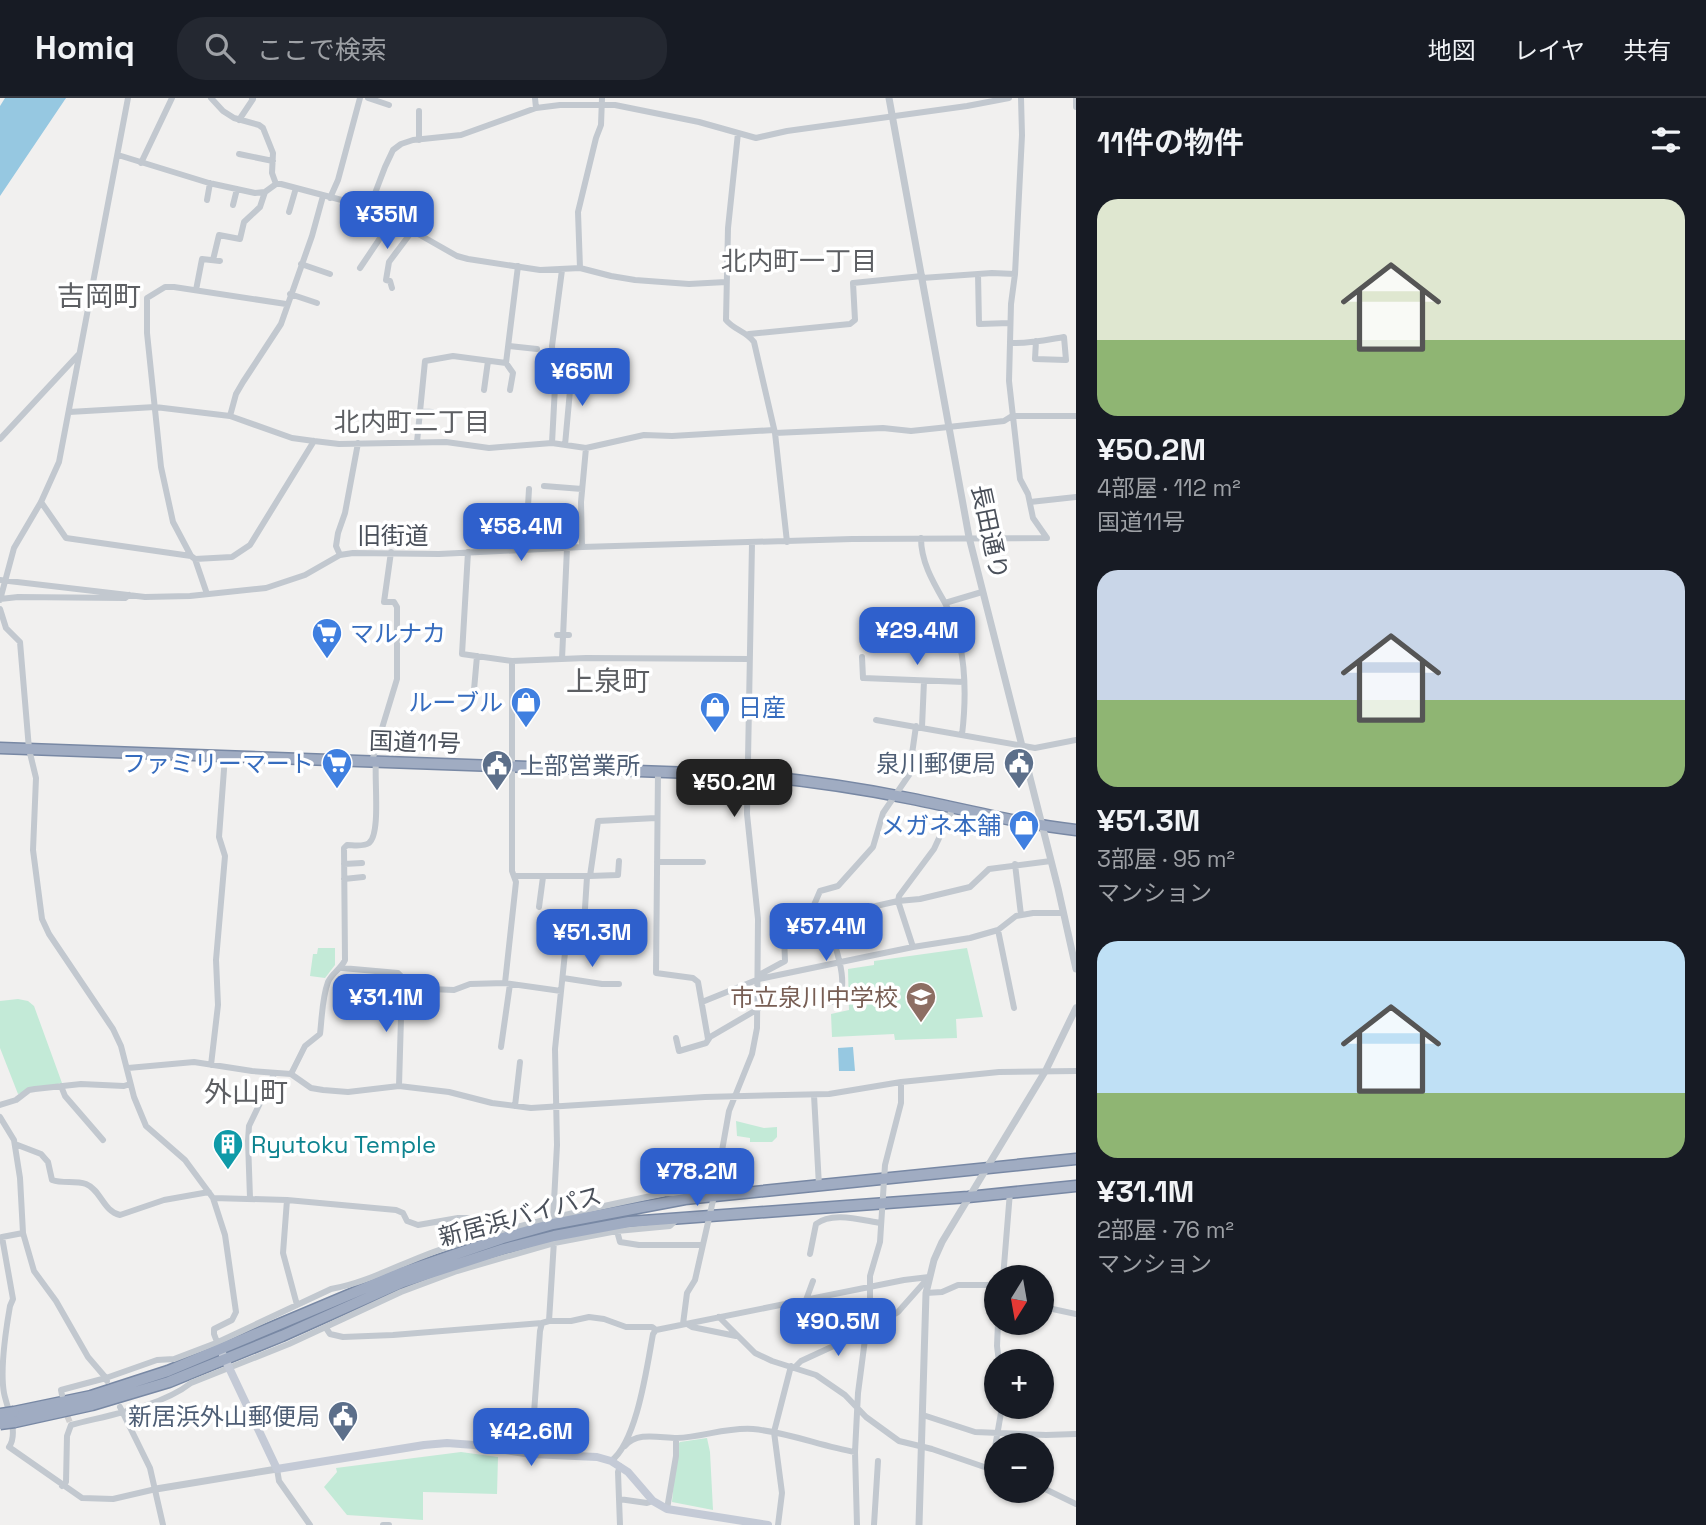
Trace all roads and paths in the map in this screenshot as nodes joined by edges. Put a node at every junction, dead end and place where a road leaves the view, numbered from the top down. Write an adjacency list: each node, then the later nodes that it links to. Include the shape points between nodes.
1 (128, 98): 23 (street)
2 (172, 98): 25 (street)
3 (211, 98): 19 (street)
4 (251, 98): 19 (street)
5 (360, 98): 31 (street, via 338,180)
6 (368, 98): 14 (street)
7 (535, 98): 16 (street)
8 (889, 98): 18 (street, 長田通り)
9 (1009, 98): 18 (street)
10 (1021, 98): 44 (street)
11 (1076, 98): 15 (street)
12 (560, 102): 13 (street); 16 (street)
13 (602, 102): 20 (street); 41 (street, via 601,125 578,212)
14 (389, 105)
15 (1076, 107)
16 (536, 108): 21 (street, via 461,135)
17 (417, 112): 21 (street)
18 (892, 116): 20 (street, via 756,138); 46 (street, 長田通り)
19 (239, 120): 24 (street, via 262,128)
20 (738, 133): 47 (street)
21 (417, 140): 34 (street, via 393,150)
22 (239, 154): 24 (street)
23 (118, 155): 25 (street); 59 (street)
24 (274, 161): 27 (street)
25 (141, 163): 26 (street)
26 (210, 183): 29 (street); 32 (street)
27 (276, 184): 28 (street); 30 (street)
28 (296, 188): 31 (street); 35 (street)
29 (237, 189): 30 (street); 33 (street)
30 (265, 192): 49 (street, via 260,207 244,222 240,239 219,235 216,260 202,259)
31 (326, 197): 34 (street); 38 (street)
32 (207, 200)
33 (233, 205)
34 (369, 209): 36 (street)
35 (289, 212)
36 (393, 219): 37 (street); 40 (street)
37 (413, 230): 39 (street, via 457,256); 48 (street, via 390,262 386,280)
38 (301, 264): 43 (street); 50 (street)
39 (518, 266): 42 (street); 57 (street)
40 (359, 268)
41 (580, 268): 42 (street); 47 (street, via 635,280)
42 (562, 270): 78 (street, via 551,346 555,387)
43 (330, 274)
44 (1015, 274): 45 (street); 53 (street)
45 (978, 275): 46 (street); 53 (street, via 979,324)
46 (922, 277): 54 (street, via 853,283 855,320 850,324); 72 (street, 長田通り)
47 (726, 282): 54 (street, via 726,320)
48 (392, 288)
49 (196, 290): 52 (street); 65 (street, via 165,287 146,298)
50 (290, 294): 51 (street); 52 (street)
51 (317, 303)
52 (286, 304): 69 (street, via 276,333 236,394)
53 (1010, 323): 56 (street)
54 (748, 334): 73 (street, via 754,342)
55 (1036, 341): 55 (street, via 1064,337 1066,360 1035,359); 56 (street)
56 (1010, 343): 70 (street)
57 (509, 346): 58 (street); 61 (street)
58 (537, 349)
59 (79, 354): 67 (street); 74 (street)
60 (488, 361): 61 (street); 63 (street); 66 (street, via 453,356 425,361)
61 (506, 363): 64 (street, via 513,373)
62 (572, 369): 79 (street)
63 (484, 390)
64 (510, 390)
65 (155, 407): 67 (street); 69 (street); 97 (street, via 173,522)
66 (420, 411): 68 (street); 76 (street)
67 (69, 412): 85 (street, via 59,462)
68 (432, 412)
69 (230, 416): 75 (street)
70 (1012, 416): 71 (street); 72 (street, via 1004,421); 86 (street, via 1020,479)
71 (1076, 416)
72 (949, 427): 73 (street); 87 (street, 長田通り)
73 (774, 431): 80 (street, via 644,435); 90 (street)
74 (0, 439)
75 (314, 441): 77 (street); 97 (street, via 250,545 232,557)
76 (418, 442): 77 (street); 78 (street, via 489,449)
77 (358, 443): 96 (street, via 338,533)
78 (552, 443): 79 (street)
79 (565, 445): 80 (street)
80 (586, 448): 82 (street)
81 (544, 486): 82 (street)
82 (582, 489): 91 (street)
83 (527, 493): 93 (street, via 523,523 530,526)
84 (1076, 497): 86 (street)
85 (41, 502): 97 (street, via 66,538); 98 (street, via 14,548)
86 (1030, 502): 87 (street, 旧街道, via 1033,518 1047,538)
87 (969, 537): 88 (street, 旧街道); 99 (street, 長田通り)
88 (921, 538): 90 (street, 旧街道); 103 (street, via 921,552)
89 (752, 542): 90 (street, 旧街道); 91 (street, 旧街道); 108 (street)
90 (787, 542)
91 (582, 547): 92 (street, 旧街道)
92 (567, 548): 93 (street, 旧街道); 107 (street)
93 (529, 549): 95 (street, 旧街道)
94 (391, 552): 95 (street, 旧街道); 96 (street, 旧街道); 121 (street, via 384,602 394,602 397,607 397,679)
95 (468, 552): 105 (street, via 462,654)
96 (340, 555): 100 (street, 旧街道, via 305,575 266,588)
97 (193, 558): 100 (street)
98 (3, 580): 101 (street, 旧街道); 102 (street)
99 (982, 592): 103 (street); 117 (street, 長田通り)
100 (207, 594): 101 (street, 旧街道)
101 (129, 595): 102 (street)
102 (0, 600)
103 (945, 603): 111 (street, via 962,657)
104 (0, 609): 119 (street, via 6,628 20,642)
105 (477, 656): 109 (street); 112 (street)
106 (863, 657): 110 (street, via 863,678)
107 (562, 659): 108 (street); 109 (street)
108 (750, 659): 124 (street)
109 (512, 661): 122 (street)
110 (924, 681): 111 (street); 114 (street)
111 (964, 682): 115 (street)
112 (474, 690)
113 (876, 720): 114 (street)
114 (919, 727): 115 (street); 125 (street, via 909,775)
115 (962, 735): 117 (street)
116 (1076, 740): 117 (street)
117 (1022, 746): 128 (street, 長田通り)
118 (0, 748): 119 (highway, 国道11号)
119 (29, 749): 120 (highway, 国道11号); 171 (street, via 36,778 33,850 43,919 113,1029)
120 (225, 756): 121 (highway, 国道11号); 170 (street, via 219,837 225,856)
121 (374, 761): 122 (highway, 国道11号); 135 (street, via 373,838 364,845 347,845)
122 (512, 768): 123 (highway, 国道11号); 137 (street)
123 (658, 772): 124 (highway, 国道11号); 127 (street)
124 (748, 775): 125 (highway, 国道11号); 155 (street)
125 (894, 795): 126 (highway, 国道11号); 155 (street, via 873,847 838,886 820,891 814,905 784,936 785,961)
126 (953, 808): 128 (highway, 国道11号); 142 (street, via 934,849)
127 (656, 818): 132 (street); 138 (street, via 598,821)
128 (1042, 826): 129 (highway, 国道11号); 130 (street, 長田通り)
129 (1076, 830)
130 (1051, 860): 136 (street); 145 (street, 長田通り)
131 (619, 861): 138 (street, via 618,875)
132 (657, 862): 133 (street); 161 (street, via 656,973 693,978)
133 (703, 862)
134 (362, 863): 135 (street)
135 (344, 864): 141 (street)
136 (1015, 864): 142 (street, via 989,869 970,887); 146 (street)
137 (515, 876): 140 (street); 158 (street)
138 (589, 876): 140 (street); 148 (street)
139 (363, 877): 141 (street)
140 (543, 877): 143 (street)
141 (344, 879): 153 (street)
142 (898, 901): 144 (street); 151 (street)
143 (539, 907)
144 (867, 908)
145 (1063, 913): 146 (street); 154 (street, 長田通り)
146 (1021, 915): 149 (street)
147 (568, 924): 156 (street)
148 (584, 924)
149 (998, 930): 151 (street); 163 (street)
150 (832, 935): 152 (street)
151 (912, 947): 152 (street)
152 (840, 963): 155 (street); 162 (street, via 840,1001)
153 (342, 968): 157 (street, via 398,973); 174 (street, via 327,987 320,1034 305,1046)
154 (1076, 969)
155 (759, 977): 161 (street); 165 (street)
156 (563, 978): 159 (street); 160 (street)
157 (402, 983): 158 (street, via 407,988 454,990); 179 (street)
158 (507, 983): 160 (street); 168 (street, via 502,1018 506,1039)
159 (619, 984)
160 (561, 991): 184 (street)
161 (702, 1002): 167 (street)
162 (828, 1002)
163 (1014, 1008)
164 (1076, 1008): 172 (street)
165 (758, 1009): 167 (street); 181 (street, via 752,1054)
166 (676, 1038): 167 (street, via 679,1051)
167 (708, 1039)
168 (501, 1047)
169 (520, 1062): 183 (street)
170 (211, 1065): 171 (street, via 194,1062); 175 (street)
171 (128, 1068): 177 (street)
172 (1046, 1070): 173 (street); 176 (street); 189 (street)
173 (1076, 1070)
174 (291, 1073): 175 (street); 179 (street, via 311,1088 323,1090)
175 (274, 1074): 197 (street, via 249,1126)
176 (901, 1082): 180 (street); 190 (street, via 901,1103)
177 (130, 1084): 178 (street); 194 (street, via 146,1126 185,1160)
178 (61, 1086): 182 (street, via 29,1090); 186 (street)
179 (399, 1086): 183 (street, via 449,1091)
180 (814, 1095): 181 (street); 191 (street)
181 (735, 1097): 184 (street); 195 (street)
182 (0, 1105)
183 (515, 1106): 184 (street)
184 (556, 1106): 202 (street)
185 (0, 1117): 187 (street)
186 (103, 1140)
187 (15, 1144): 194 (street, via 41,1154 52,1180 93,1188 120,1215 164,1200); 206 (street)
188 (1076, 1159): 189 (highway, 新居浜バイパス)
189 (987, 1166): 190 (highway, 新居浜バイパス); 196 (street)
190 (883, 1178): 191 (highway, 新居浜バイパス); 199 (street)
191 (818, 1186): 195 (highway, 新居浜バイパス)
192 (1076, 1186): 193 (highway, 新居浜バイパス)
193 (1010, 1192): 196 (highway, 新居浜バイパス); 210 (street)
194 (211, 1195): 197 (street); 227 (street, via 225,1235 236,1312 232,1320 214,1329)
195 (714, 1196): 200 (street); 202 (highway, 新居浜バイパス)
196 (968, 1197): 199 (highway, 新居浜バイパス); 211 (street, via 942,1242)
197 (250, 1198): 198 (street)
198 (287, 1200): 205 (street, via 396,1210 418,1225 487,1218); 217 (street, via 284,1253)
199 (882, 1203): 200 (highway, 新居浜バイパス); 203 (street)
200 (708, 1217): 201 (highway, 新居浜バイパス); 208 (street)
201 (679, 1218): 204 (street, via 670,1226); 207 (highway, 新居浜バイパス, via 629,1222)
202 (553, 1221): 205 (street); 207 (street); 227 (highway, 新居浜バイパス, via 401,1273)
203 (881, 1223): 209 (street, via 822,1219 816,1224); 214 (street)
204 (617, 1231): 207 (street); 208 (street, via 620,1242)
205 (496, 1232): 217 (street, via 331,1289)
206 (23, 1233): 230 (street, via 34,1270); 244 (street, via 2,1237 13,1299 3,1358 3,1390 12,1431)
207 (554, 1240): 221 (street); 223 (street, via 401,1292); 228 (highway, 新居浜バイパス, via 480,1256 403,1282)
208 (702, 1245): 222 (street, via 695,1280 687,1293)
209 (810, 1254)
210 (1004, 1265)
211 (929, 1277): 214 (street); 215 (street); 224 (street, via 898,1312)
212 (813, 1281): 216 (street)
213 (984, 1285): 215 (street, via 958,1285)
214 (870, 1289): 216 (street); 224 (street)
215 (926, 1293): 235 (street)
216 (806, 1300): 220 (street)
217 (298, 1305): 227 (street)
218 (1054, 1309): 219 (street)
219 (1076, 1314)
220 (719, 1317): 222 (street); 226 (street)
221 (545, 1322): 223 (street, via 343,1337); 225 (street, via 589,1317); 248 (street)
222 (685, 1324): 225 (street); 226 (street)
223 (326, 1328): 228 (street)
224 (867, 1329): 229 (street); 232 (street)
225 (656, 1330): 246 (street, via 641,1398)
226 (736, 1336): 229 (street, via 755,1353)
227 (218, 1346): 228 (main road); 230 (street, via 157,1360); 236 (highway, 新居浜バイパス, via 168,1371)
228 (227, 1364): 233 (street, via 178,1393); 236 (highway, 新居浜バイパス, via 92,1405); 253 (main road)
229 (793, 1366): 232 (street, via 816,1375); 238 (street)
230 (106, 1379): 231 (street, via 61,1390)
231 (62, 1395)
232 (857, 1406): 245 (street, via 886,1433); 247 (street)
233 (121, 1410): 254 (street, via 71,1425); 255 (street)
234 (0, 1414): 236 (highway, 新居浜バイパス, bridge)
235 (923, 1415): 239 (street, via 965,1430); 245 (street)
236 (15, 1417): 237 (highway, 新居浜バイパス, bridge)
237 (0, 1424)
238 (774, 1432): 242 (street, via 732,1430); 247 (street); 267 (street, via 782,1493)
239 (990, 1433)
240 (1054, 1433): 241 (street)
241 (1076, 1433)
242 (676, 1438): 246 (street, via 639,1437 628,1441); 260 (street)
243 (0, 1441): 244 (street)
244 (9, 1447): 254 (street)
245 (921, 1447): 252 (street); 270 (street)
246 (621, 1451): 249 (street)
247 (855, 1452): 268 (street)
248 (531, 1454): 249 (main road); 253 (main road, via 447,1443)
249 (611, 1461): 251 (main road)
250 (878, 1461): 269 (street)
251 (621, 1466): 257 (street); 258 (main road)
252 (984, 1467)
253 (277, 1469): 255 (street); 262 (street, via 279,1481)
254 (62, 1486): 255 (street, via 93,1500)
255 (156, 1489): 261 (street)
256 (1054, 1494): 259 (street)
257 (619, 1499): 258 (street); 265 (street)
258 (653, 1500): 260 (main road)
259 (1076, 1504)
260 (667, 1508): 266 (main road)
261 (163, 1525)
262 (310, 1525)
263 (383, 1525): 264 (street)
264 (389, 1525)
265 (620, 1525)
266 (768, 1525)
267 (778, 1525)
268 (856, 1525)
269 (874, 1525)
270 (919, 1525)

